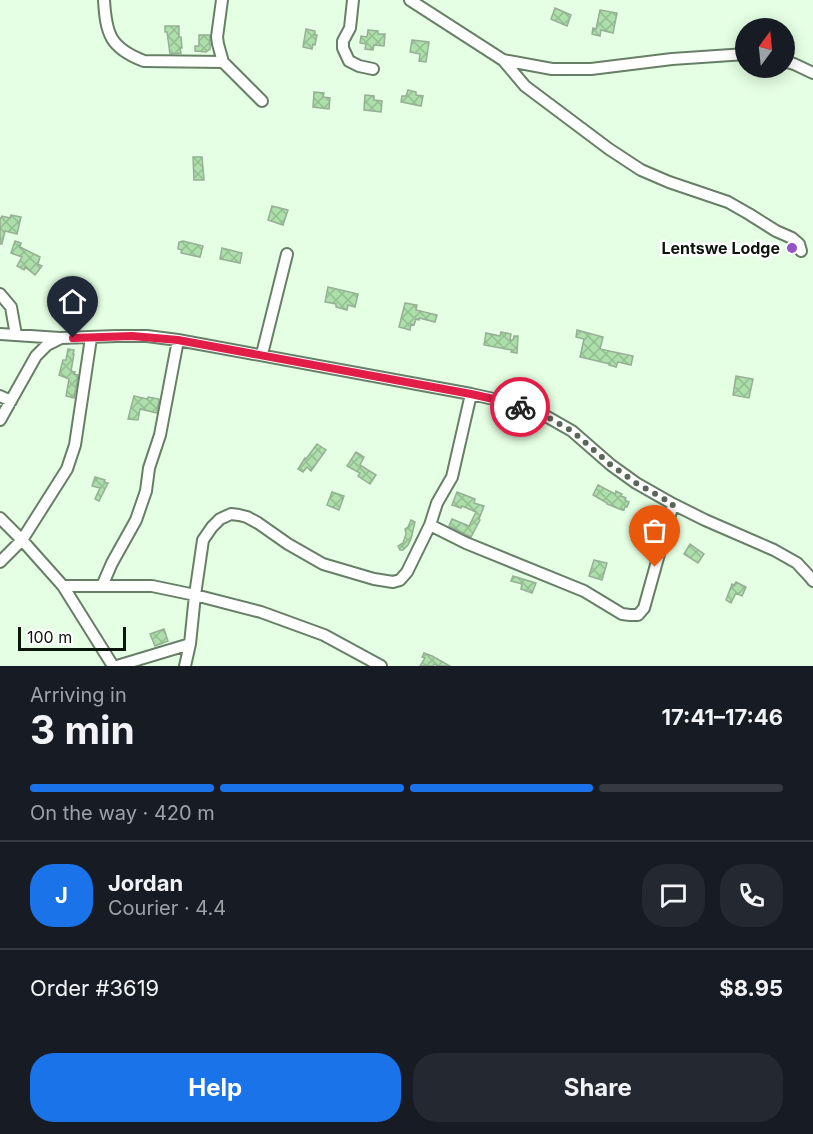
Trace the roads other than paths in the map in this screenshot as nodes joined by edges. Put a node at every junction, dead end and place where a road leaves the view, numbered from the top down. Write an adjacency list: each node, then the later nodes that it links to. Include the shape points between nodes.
1 (104, 0): 7 (street, via 108,32 122,51 132,57 144,61)
2 (222, 0): 7 (street, via 218,44)
3 (353, 0): 9 (street, via 343,48 349,61)
4 (409, 0): 6 (street)
5 (735, 55): 6 (street, via 591,69 552,69)
6 (502, 60): 12 (street, via 525,86 641,170 728,202 792,238)
7 (223, 63): 11 (street)
8 (795, 66): 10 (street)
9 (373, 69)
10 (813, 73)
11 (262, 101)
12 (801, 250)
13 (287, 254): 20 (street)
14 (0, 294): 16 (street, via 11,307)
15 (0, 334): 16 (street)
16 (15, 335): 17 (street)
17 (61, 338): 18 (street); 23 (street, via 36,356)
18 (91, 338): 19 (street, via 147,336); 28 (street, via 71,457)
19 (178, 340): 20 (street); 32 (street, via 146,491 136,520)
20 (262, 354): 21 (street)
21 (471, 394): 25 (street, via 544,415 572,431 636,483); 27 (street, via 452,477 436,503)
22 (0, 396): 23 (street)
23 (11, 401): 24 (street)
24 (0, 420)
25 (673, 504): 27 (street, via 644,608 638,615 622,614 584,591); 30 (street, via 774,550)
26 (0, 518): 28 (street)
27 (430, 525): 33 (street, via 407,572 393,582 323,564 247,517 231,514 220,519 204,540)
28 (22, 540): 29 (street); 31 (street)
29 (0, 562)
30 (812, 577)
31 (63, 586): 32 (street); 35 (street)
32 (102, 586): 33 (street, via 152,586)
33 (195, 595): 34 (street); 37 (street, via 261,612 324,635)
34 (190, 644): 35 (street); 36 (street)
35 (115, 666)
36 (185, 666)
37 (381, 666)

